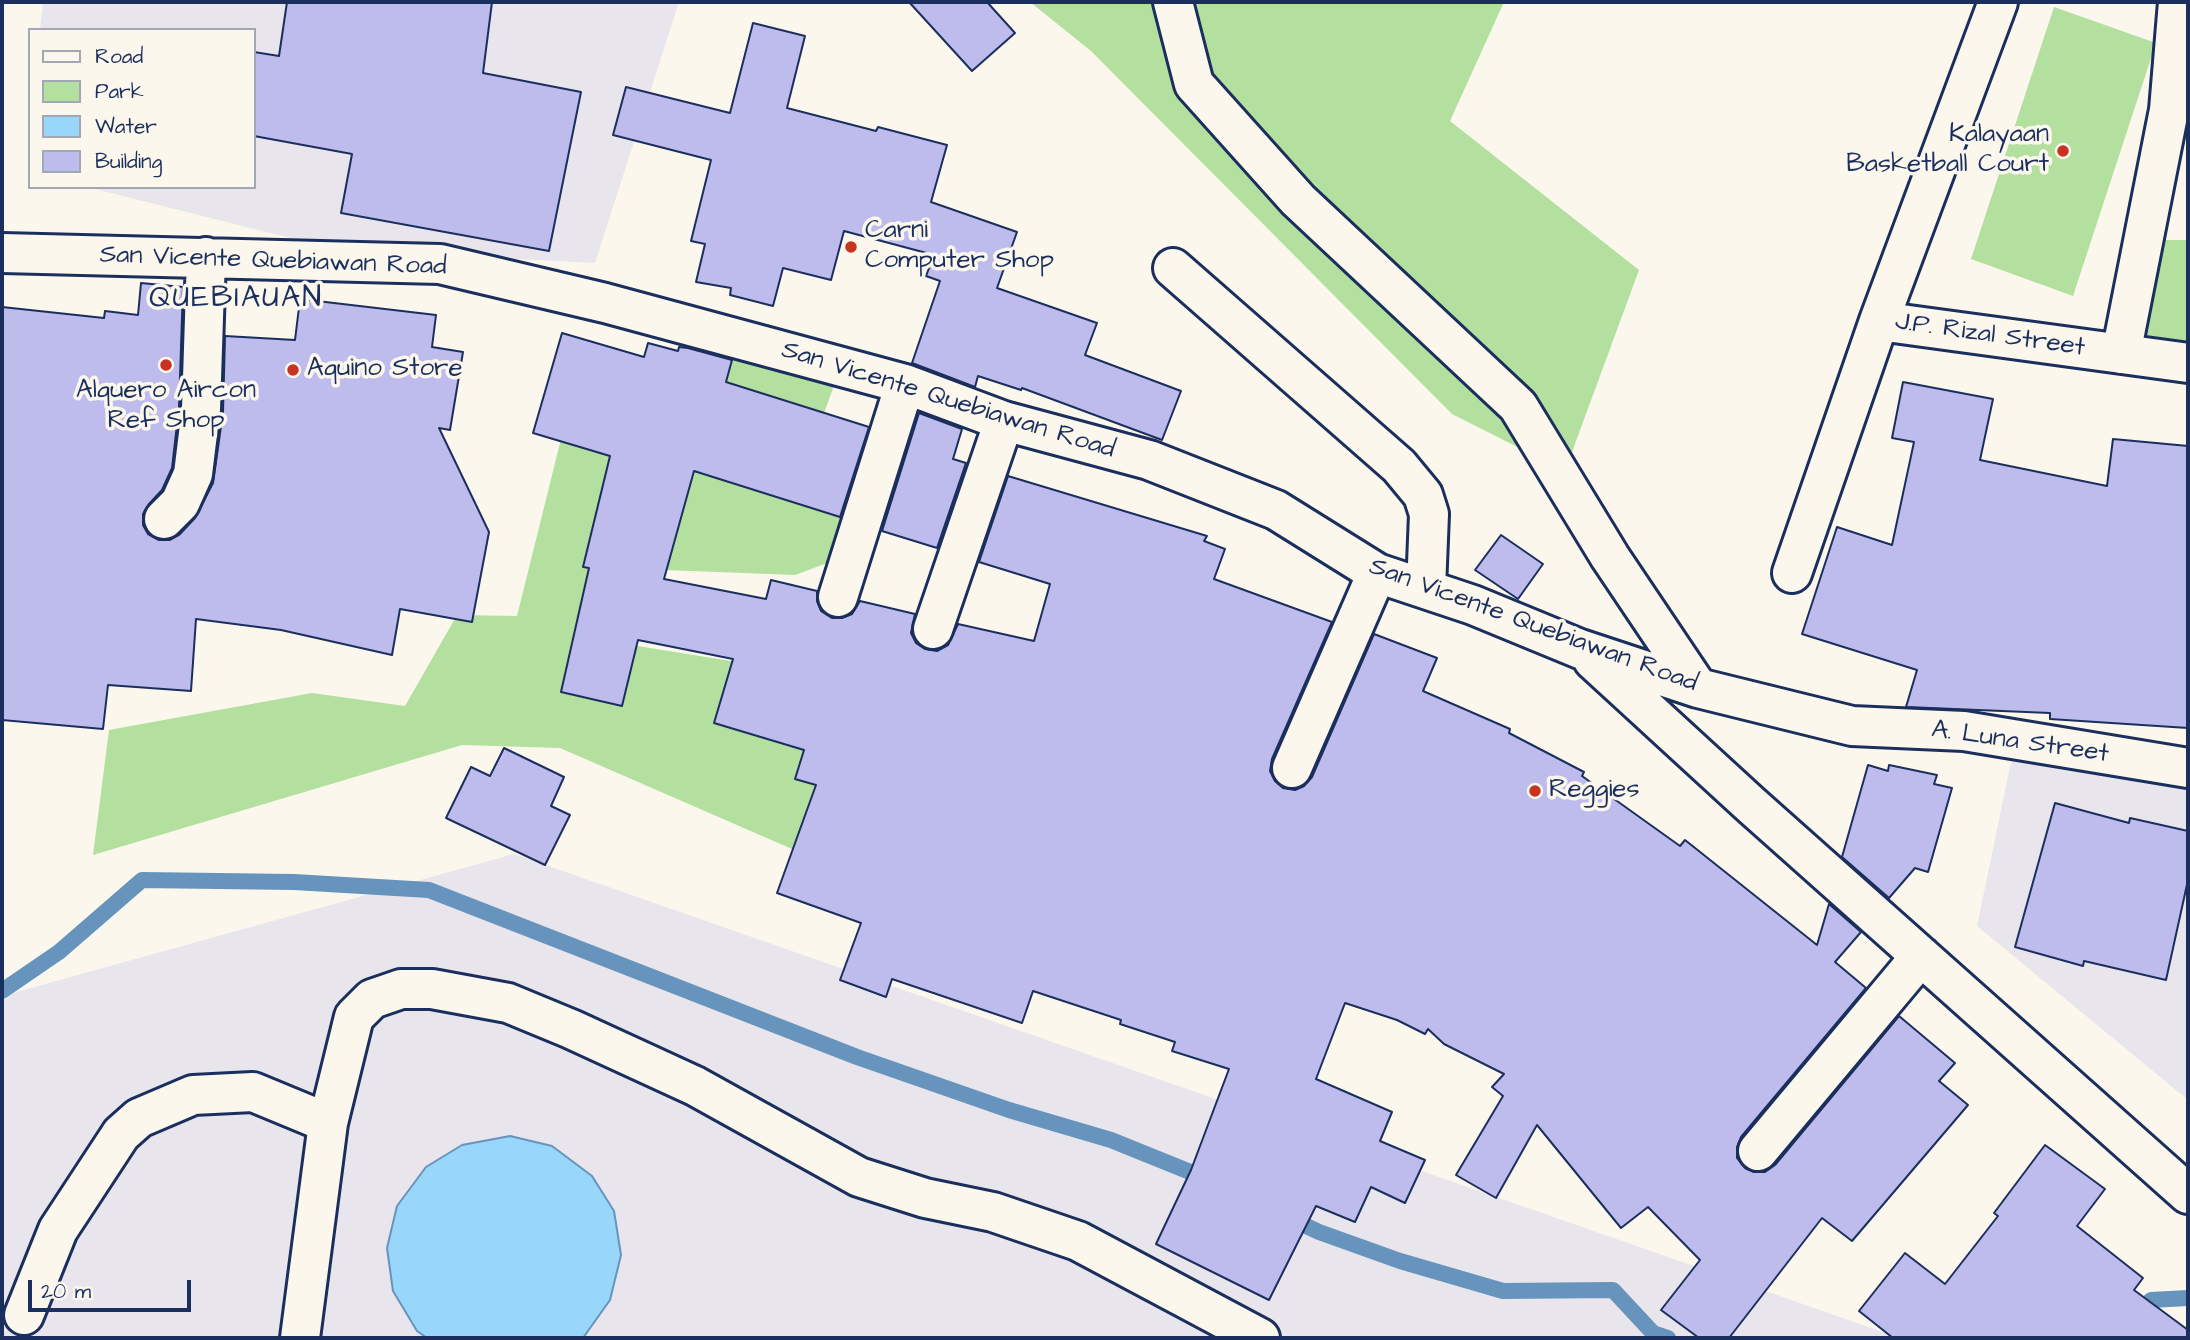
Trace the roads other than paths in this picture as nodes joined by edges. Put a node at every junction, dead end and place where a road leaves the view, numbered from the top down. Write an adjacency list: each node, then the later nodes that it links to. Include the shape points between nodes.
1 (1173, 2): 19 (street, via 1195,84 1298,200 1518,406 1610,557)
2 (1998, 2): 7 (street, J.P. Rizal Street)
3 (2178, 2): 8 (street, via 2169,110)
4 (2, 253): 5 (street, San Vicente Quebiawan Road)
5 (206, 257): 10 (street, San Vicente Quebiawan Road, via 440,264); 12 (street, via 201,409 192,474 180,503)
6 (1173, 268): 15 (street, via 1399,466 1423,495 1429,514)
7 (1879, 321): 8 (street, J.P. Rizal Street); 14 (street)
8 (2121, 354): 9 (street, J.P. Rizal Street)
9 (2188, 363)
10 (905, 384): 11 (street, San Vicente Quebiawan Road); 16 (street)
11 (1004, 421): 13 (street, San Vicente Quebiawan Road, via 1149,460 1276,510); 17 (street)
12 (164, 519)
13 (1377, 573): 15 (street, San Vicente Quebiawan Road); 21 (street)
14 (1792, 573)
15 (1426, 589): 18 (street, San Vicente Quebiawan Road)
16 (838, 597)
17 (933, 629)
18 (1580, 649): 19 (street, San Vicente Quebiawan Road); 23 (street)
19 (1698, 688): 20 (street, San Vicente Quebiawan Road)
20 (1852, 726): 22 (street, A. Luna Street, via 1964,730)
21 (1292, 768)
22 (2188, 768)
23 (1921, 956): 25 (street); 26 (street)
24 (328, 1123): 27 (street, via 253,1092 193,1095 139,1118 121,1134 58,1230); 28 (street); 29 (street, via 354,1017 372,999 401,989 432,989 508,1003 695,1086 859,1177 925,1198 993,1212 1078,1241)
25 (1758, 1151)
26 (2188, 1194)
27 (24, 1315)
28 (300, 1338)
29 (1260, 1338)

